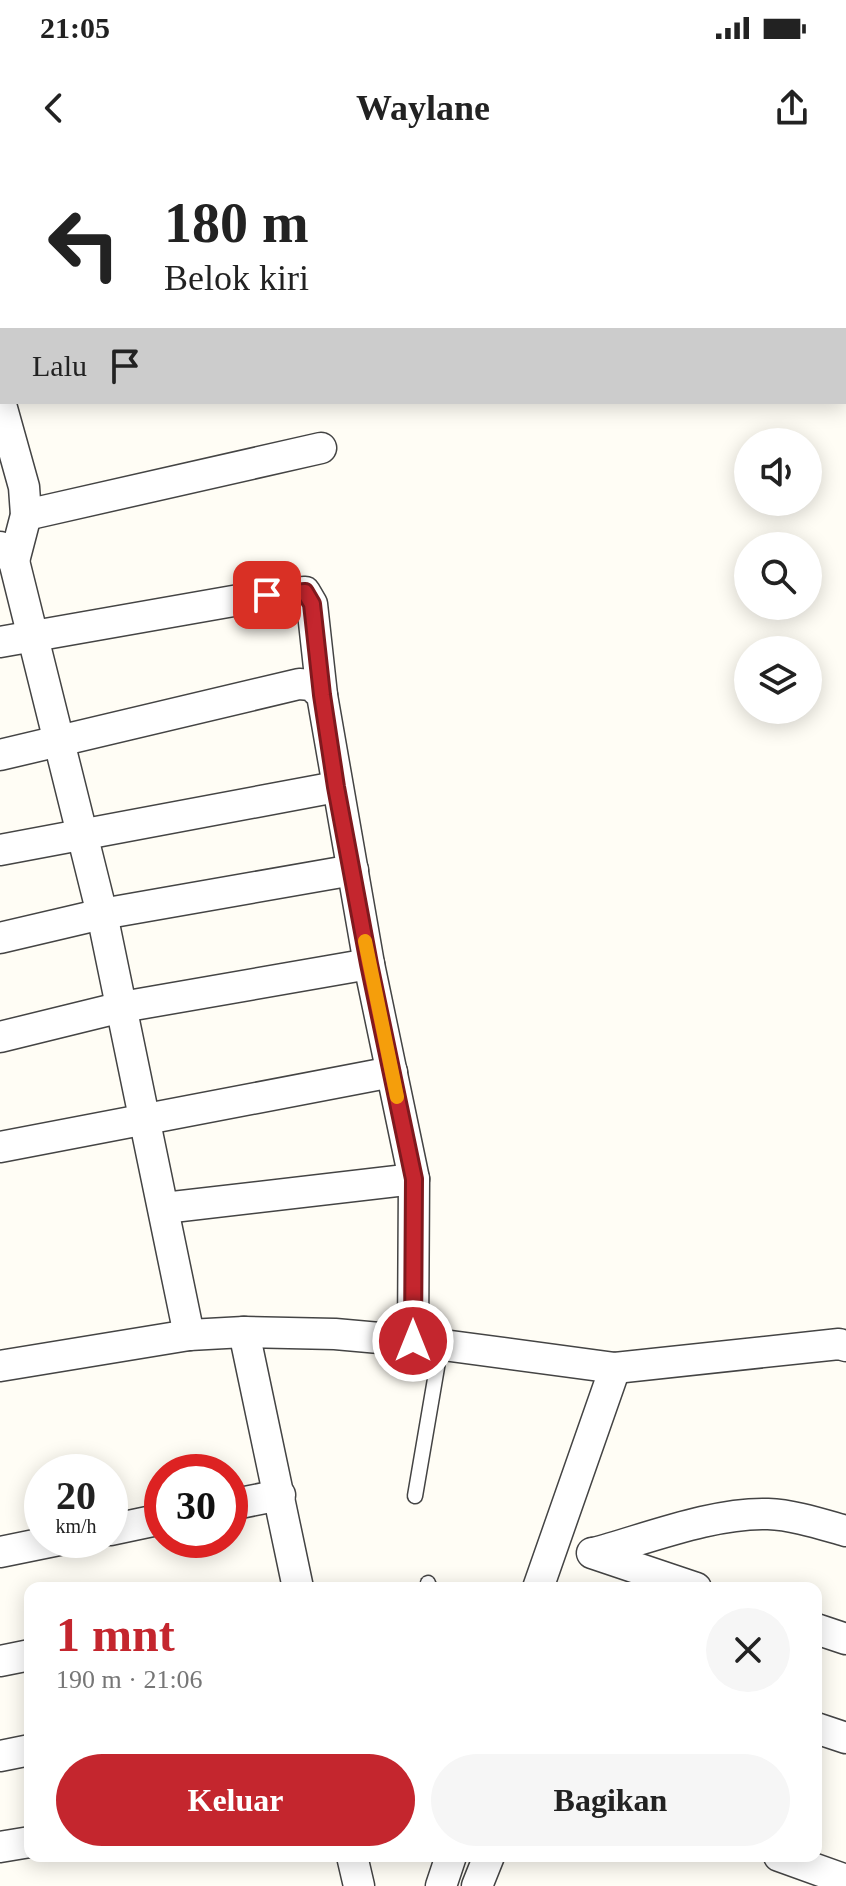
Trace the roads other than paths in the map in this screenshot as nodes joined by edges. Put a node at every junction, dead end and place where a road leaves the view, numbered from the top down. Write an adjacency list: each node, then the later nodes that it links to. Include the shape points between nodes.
1 (1, 404): 3 (street, via 24,487)
2 (321, 448): 3 (street)
3 (26, 515): 4 (street)
4 (7, 554): 5 (street)
5 (32, 636): 6 (street); 7 (street, via 305,592 312,604); 8 (street)
6 (0, 642)
7 (322, 695): 8 (street, via 311,685 299,684); 10 (street)
8 (58, 742): 9 (street); 11 (street)
9 (0, 755)
10 (336, 787): 11 (street); 13 (street)
11 (82, 834): 12 (street); 14 (street)
12 (0, 850)
13 (353, 870): 14 (street); 16 (street)
14 (102, 914): 15 (street); 17 (street)
15 (0, 938)
16 (369, 964): 17 (street); 19 (street)
17 (122, 1007): 18 (street); 20 (street)
18 (0, 1037)
19 (392, 1072): 20 (street); 22 (street)
20 (143, 1119): 21 (street); 23 (street)
21 (0, 1147)
22 (414, 1179): 23 (street); 26 (street)
23 (164, 1208): 25 (street)
24 (244, 1332): 25 (street); 26 (street); 30 (street)
25 (189, 1335): 28 (street)
26 (427, 1342): 29 (street); 31 (lane)
27 (846, 1346): 29 (street)
28 (0, 1366)
29 (615, 1368): 34 (street)
30 (280, 1495): 32 (street); 38 (street)
31 (415, 1496)
32 (248, 1501)
33 (846, 1531): 37 (street, via 768,1514 724,1517)
34 (556, 1536): 37 (street); 39 (street)
35 (24, 1547): 36 (street)
36 (0, 1552)
37 (594, 1553): 40 (street)
38 (297, 1582)
39 (540, 1582)
40 (679, 1582)
41 (822, 1631): 42 (street)
42 (846, 1639)
43 (24, 1656): 44 (street)
44 (0, 1661)
45 (822, 1730): 46 (street)
46 (846, 1738)
47 (24, 1751): 48 (street)
48 (0, 1756)
49 (24, 1843): 50 (street)
50 (0, 1847)
51 (353, 1862): 56 (street)
52 (449, 1862): 57 (street)
53 (487, 1862): 58 (street)
54 (796, 1862): 55 (street)
55 (846, 1880)
56 (358, 1886)
57 (441, 1886)
58 (477, 1886)

